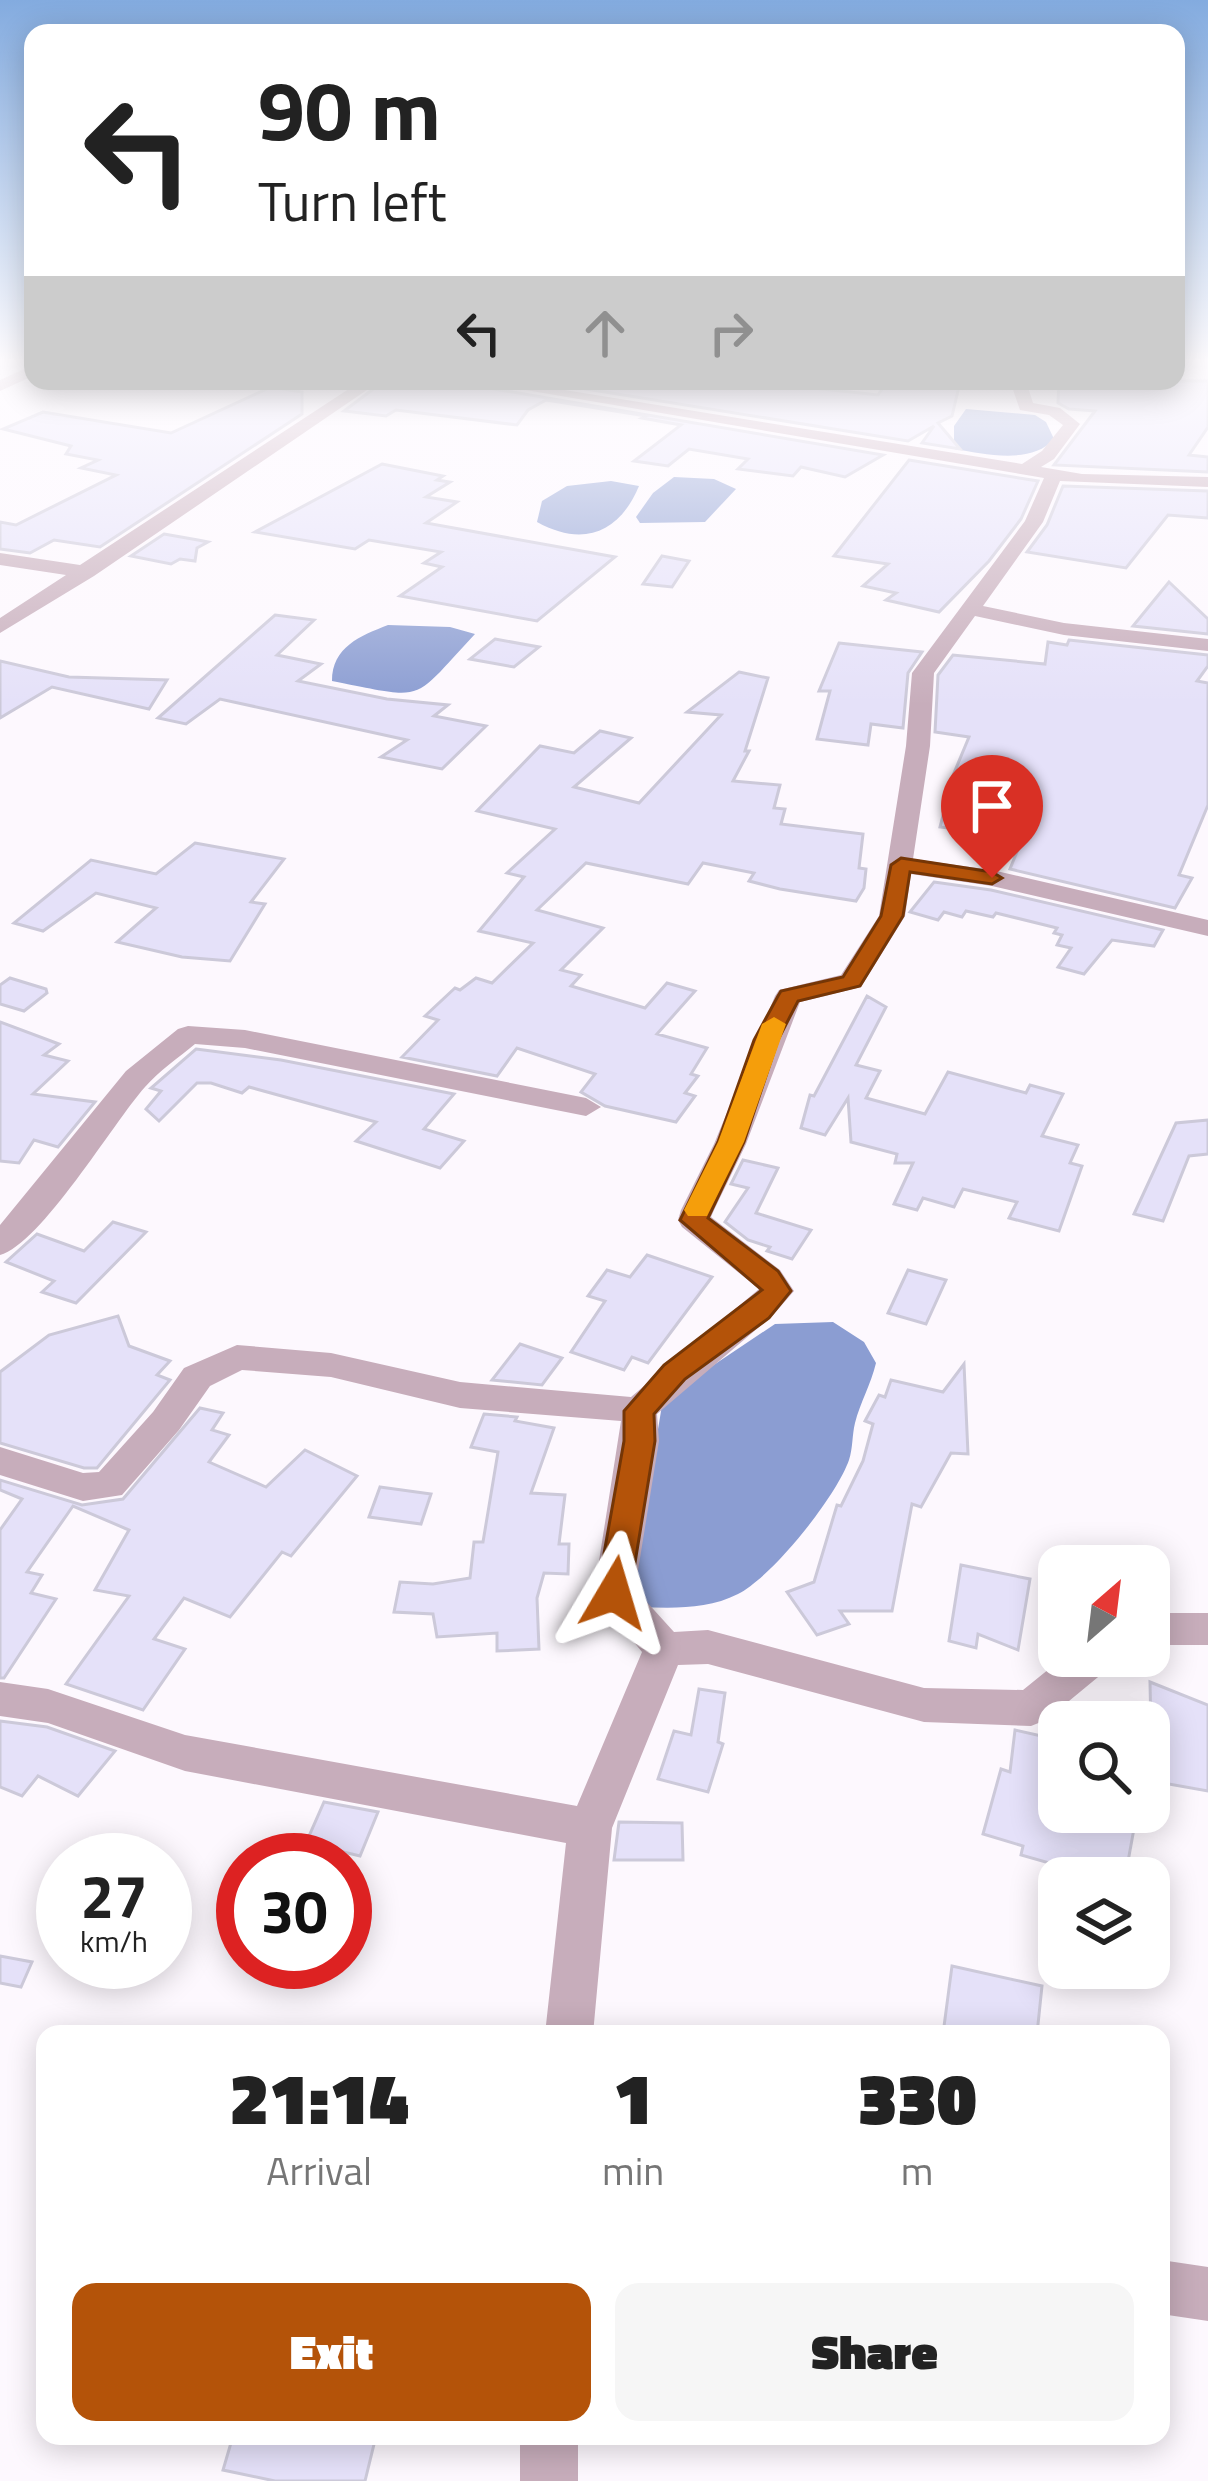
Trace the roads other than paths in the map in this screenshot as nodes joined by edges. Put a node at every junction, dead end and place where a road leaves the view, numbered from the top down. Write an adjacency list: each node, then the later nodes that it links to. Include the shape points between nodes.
1 (235, 473): 6 (street)
2 (1041, 473): 3 (street)
3 (1054, 475): 4 (street); 7 (street, via 1034,522)
4 (1208, 482)
5 (0, 560): 6 (street)
6 (87, 572): 8 (street)
7 (974, 610): 9 (street); 10 (street, via 923,673)
8 (0, 627)
9 (1208, 645)
10 (901, 865): 11 (street); 14 (street, via 892,916 851,982 789,996 694,1220 777,1291 674,1372)
11 (1208, 928)
12 (586, 1107): 13 (street, via 188,1034 137,1077)
13 (0, 1244)
14 (639, 1411): 15 (street, via 460,1394 332,1365 237,1357 197,1377 109,1485 83,1487); 18 (street, via 614,1593)
15 (0, 1461)
16 (1170, 1629): 17 (street)
17 (1208, 1629)
18 (664, 1649): 19 (street, via 709,1647 924,1705 1031,1708); 21 (street)
19 (1069, 1677)
20 (0, 1699): 21 (street, via 48,1706 185,1753)
21 (590, 1828): 22 (street)
22 (570, 2025)
23 (1170, 2288): 24 (street)
24 (1208, 2294)
25 (549, 2445): 26 (street)
26 (549, 2481)

